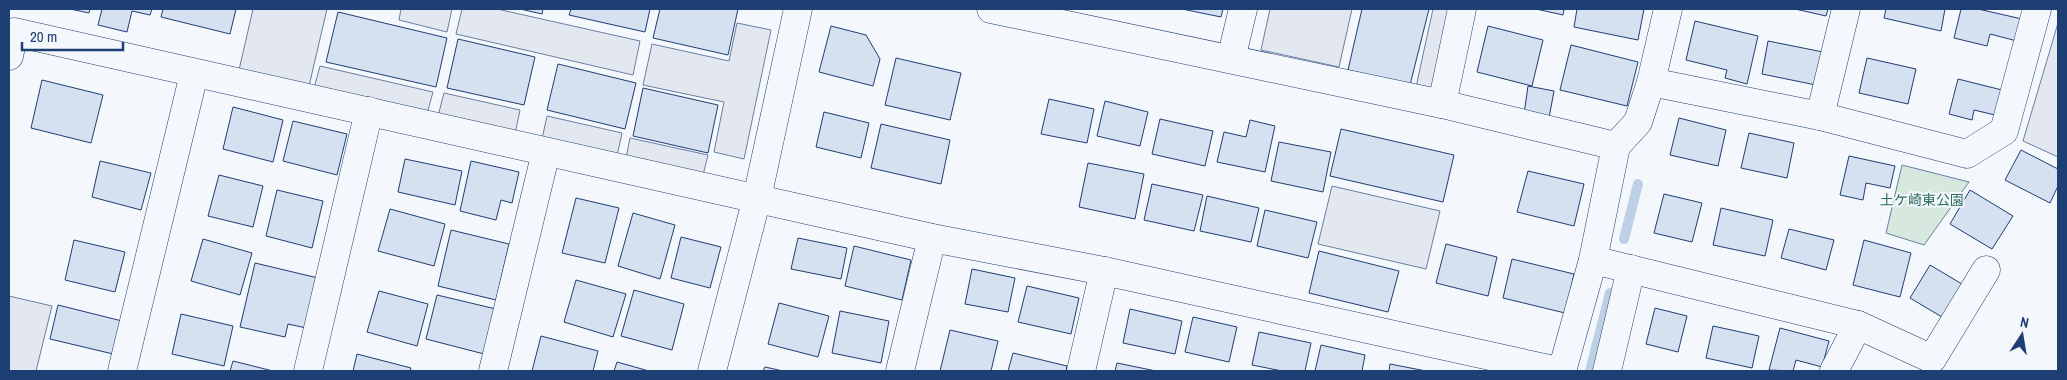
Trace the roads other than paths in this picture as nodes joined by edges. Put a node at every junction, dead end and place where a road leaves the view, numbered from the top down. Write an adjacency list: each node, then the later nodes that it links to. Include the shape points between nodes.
1 (798, 9): 18 (street)
2 (991, 9): 8 (street)
3 (1242, 9): 10 (street)
4 (1462, 9): 13 (street)
5 (1668, 9): 12 (street)
6 (1846, 9): 15 (street)
7 (2037, 9): 15 (street, via 2004,131 1967,154)
8 (1027, 12): 10 (street)
9 (9, 56): 11 (street, via 14,32)
10 (1232, 59): 13 (street)
11 (194, 74): 14 (street); 25 (street)
12 (1651, 82): 15 (street); 16 (street, via 1638,122)
13 (1442, 104): 16 (street)
14 (369, 111): 17 (street); 26 (street)
15 (1820, 116)
16 (1616, 146): 20 (street)
17 (546, 152): 18 (street); 27 (street)
18 (757, 198): 19 (street); 28 (street)
19 (932, 238): 23 (street); 29 (street)
20 (1593, 260): 21 (street); 32 (street)
21 (1631, 269): 24 (street); 33 (street)
22 (1986, 270): 24 (street, via 1932,359)
23 (1104, 271): 30 (street); 31 (street)
24 (1858, 325): 34 (street)
25 (122, 371)
26 (308, 371)
27 (493, 371)
28 (712, 371)
29 (900, 371)
30 (1081, 371)
31 (1558, 371)
32 (1562, 371)
33 (1607, 371)
34 (1834, 371)

